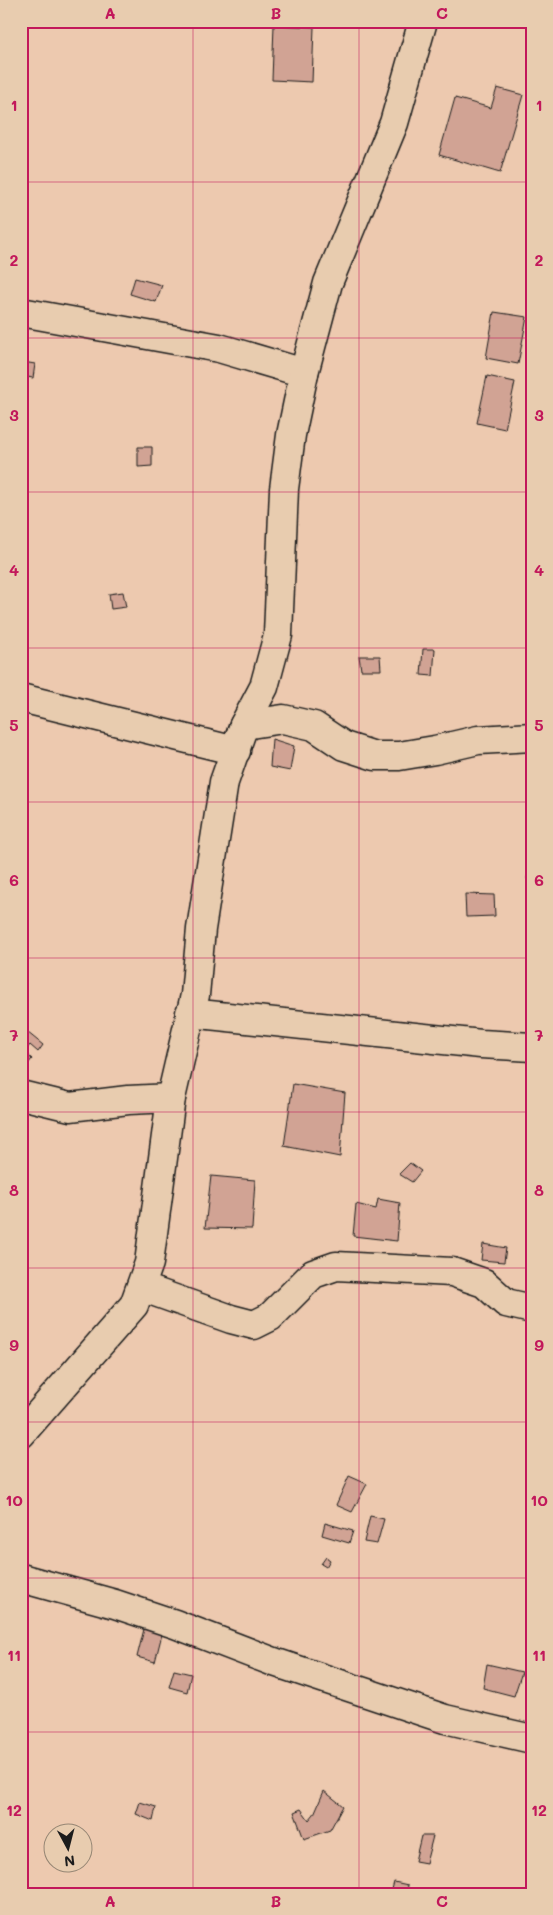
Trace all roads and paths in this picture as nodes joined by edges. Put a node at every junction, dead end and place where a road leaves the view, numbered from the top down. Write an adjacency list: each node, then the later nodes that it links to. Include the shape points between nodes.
1 (423, 21): 3 (street, via 394,123 328,283)
2 (21, 312): 3 (street, via 219,348)
3 (304, 372): 5 (street, via 284,489 278,635 264,687)
4 (21, 698): 7 (street)
5 (244, 725): 6 (street, via 283,719 307,724 344,746 375,756 408,755 478,740); 7 (street)
6 (532, 737)
7 (236, 751): 8 (street, via 224,782)
8 (190, 1013): 9 (street); 11 (street)
9 (532, 1047)
10 (21, 1095): 11 (street, via 70,1107)
11 (171, 1098): 12 (street, via 149,1263)
12 (140, 1287): 13 (street, via 254,1325 270,1317 313,1274 336,1266 452,1272 484,1283 506,1303); 14 (street, via 134,1305)
13 (532, 1310)
14 (21, 1434)
15 (21, 1578): 16 (street, via 167,1621 274,1662 445,1719)
16 (532, 1739)

